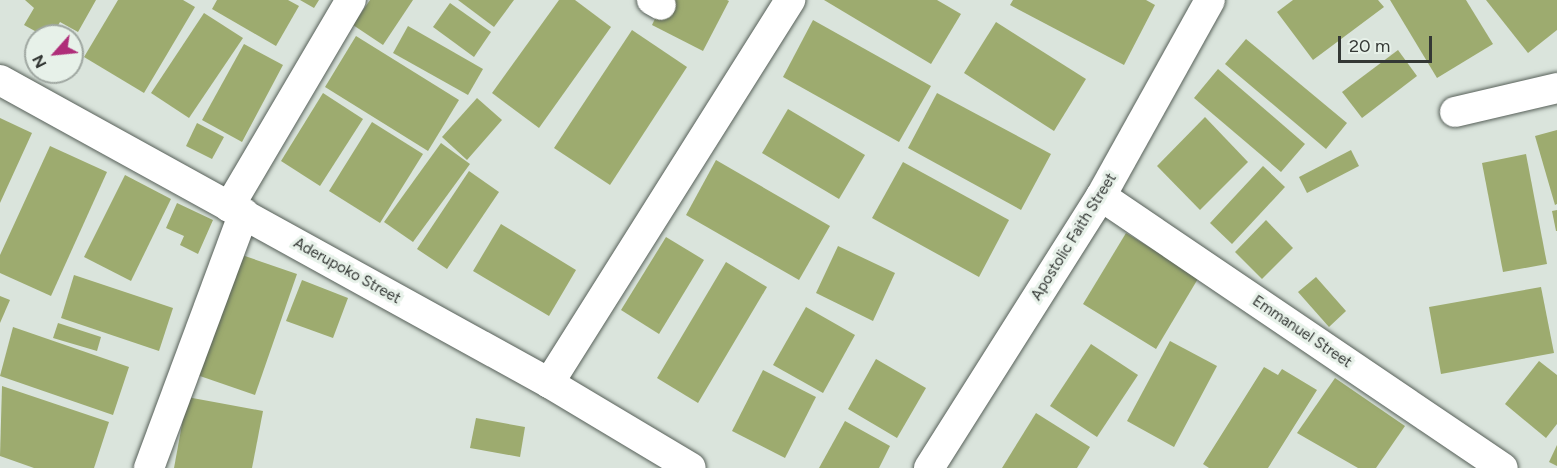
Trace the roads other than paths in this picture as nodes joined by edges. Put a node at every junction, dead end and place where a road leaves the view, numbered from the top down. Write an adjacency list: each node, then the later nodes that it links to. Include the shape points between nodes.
1 (351, 0): 8 (street)
2 (789, 0): 9 (street)
3 (1210, 0): 7 (street, Apostolic Faith Street)
4 (0, 80): 8 (street, Aderupoko Street)
5 (1557, 88): 6 (street)
6 (1455, 112)
7 (1101, 196): 12 (street, Apostolic Faith Street); 13 (street, Emmanuel Street)
8 (237, 210): 9 (street, Aderupoko Street); 10 (street)
9 (549, 383): 11 (street, Aderupoko Street)
10 (149, 468)
11 (691, 468)
12 (929, 468)
13 (1503, 468)

